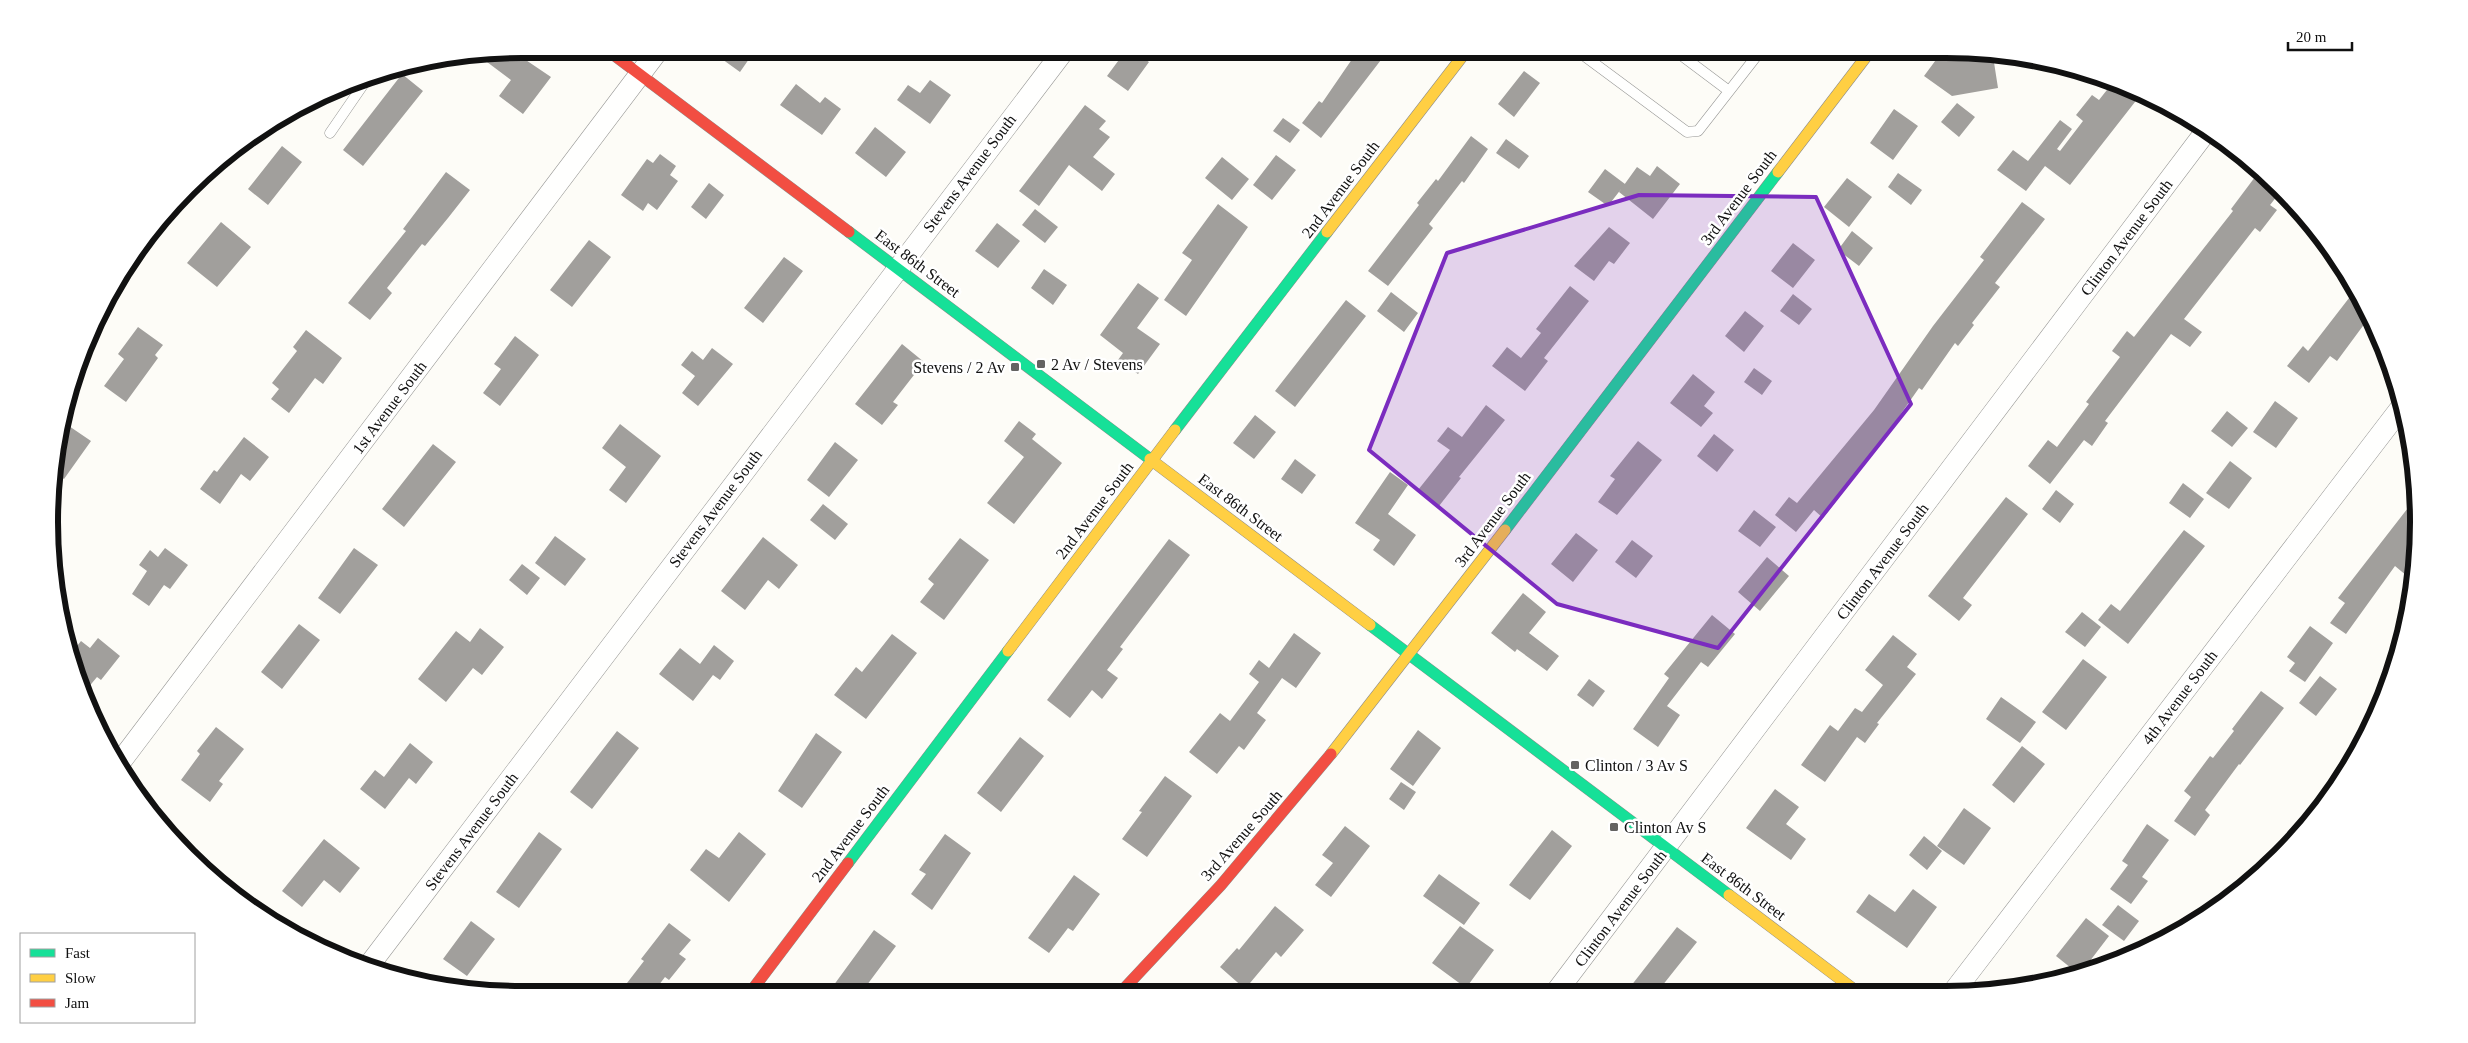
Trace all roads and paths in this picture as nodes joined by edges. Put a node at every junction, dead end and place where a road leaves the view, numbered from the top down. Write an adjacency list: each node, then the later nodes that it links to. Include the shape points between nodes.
1 (618, 58): 9 (street, East 86th Street)
2 (652, 58): 9 (street, 1st Avenue South)
3 (1057, 58): 14 (street, Stevens Avenue South)
4 (1461, 58): 16 (street, 2nd Avenue South)
5 (1587, 58): 11 (lane, via 1687,132 1698,131)
6 (1685, 58): 11 (lane)
7 (1755, 58): 11 (lane)
8 (1865, 58): 17 (street, 3rd Avenue South)
9 (640, 74): 14 (street, East 86th Street); 18 (street, 1st Avenue South)
10 (362, 86): 12 (lane)
11 (1730, 91)
12 (330, 133)
13 (2203, 135): 19 (street, Clinton Avenue South)
14 (897, 268): 16 (street, East 86th Street); 20 (street, Stevens Avenue South)
15 (2398, 412): 25 (street, 4th Avenue South)
16 (1152, 460): 17 (street, East 86th Street); 21 (street, 2nd Avenue South)
17 (1409, 654): 19 (street, East 86th Street); 22 (street, 3rd Avenue South, via 1285,810 1221,885)
18 (123, 759)
19 (1666, 848): 23 (street, Clinton Avenue South); 24 (street, East 86th Street)
20 (372, 961)
21 (755, 986)
22 (1127, 986)
23 (1561, 986)
24 (1849, 986)
25 (1958, 986)

